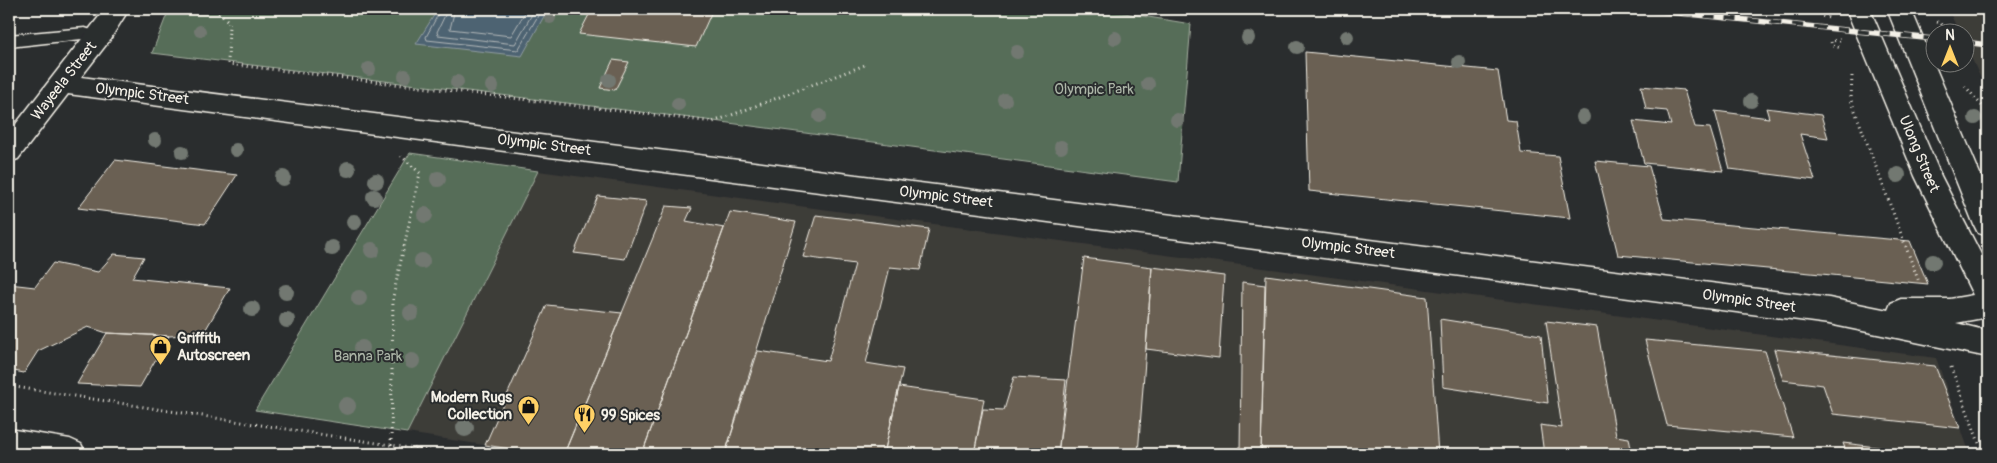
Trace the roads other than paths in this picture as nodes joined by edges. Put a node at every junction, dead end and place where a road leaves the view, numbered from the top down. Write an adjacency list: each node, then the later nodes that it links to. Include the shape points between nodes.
1 (117, 9): 6 (street, Wayeela Street)
2 (1858, 9): 9 (street, Ulong Street, via 1931,183)
3 (1899, 9): 8 (street)
4 (85, 34): 5 (lane)
5 (9, 41)
6 (62, 84): 7 (street, Wayeela Street); 11 (street, Olympic Street)
7 (9, 152)
8 (1988, 225)
9 (1988, 296)
10 (1988, 305): 11 (street, Olympic Street); 12 (street)
11 (1933, 322): 13 (street, Olympic Street)
12 (1988, 323)
13 (1988, 344)
14 (9, 444): 15 (street)
15 (70, 454)

